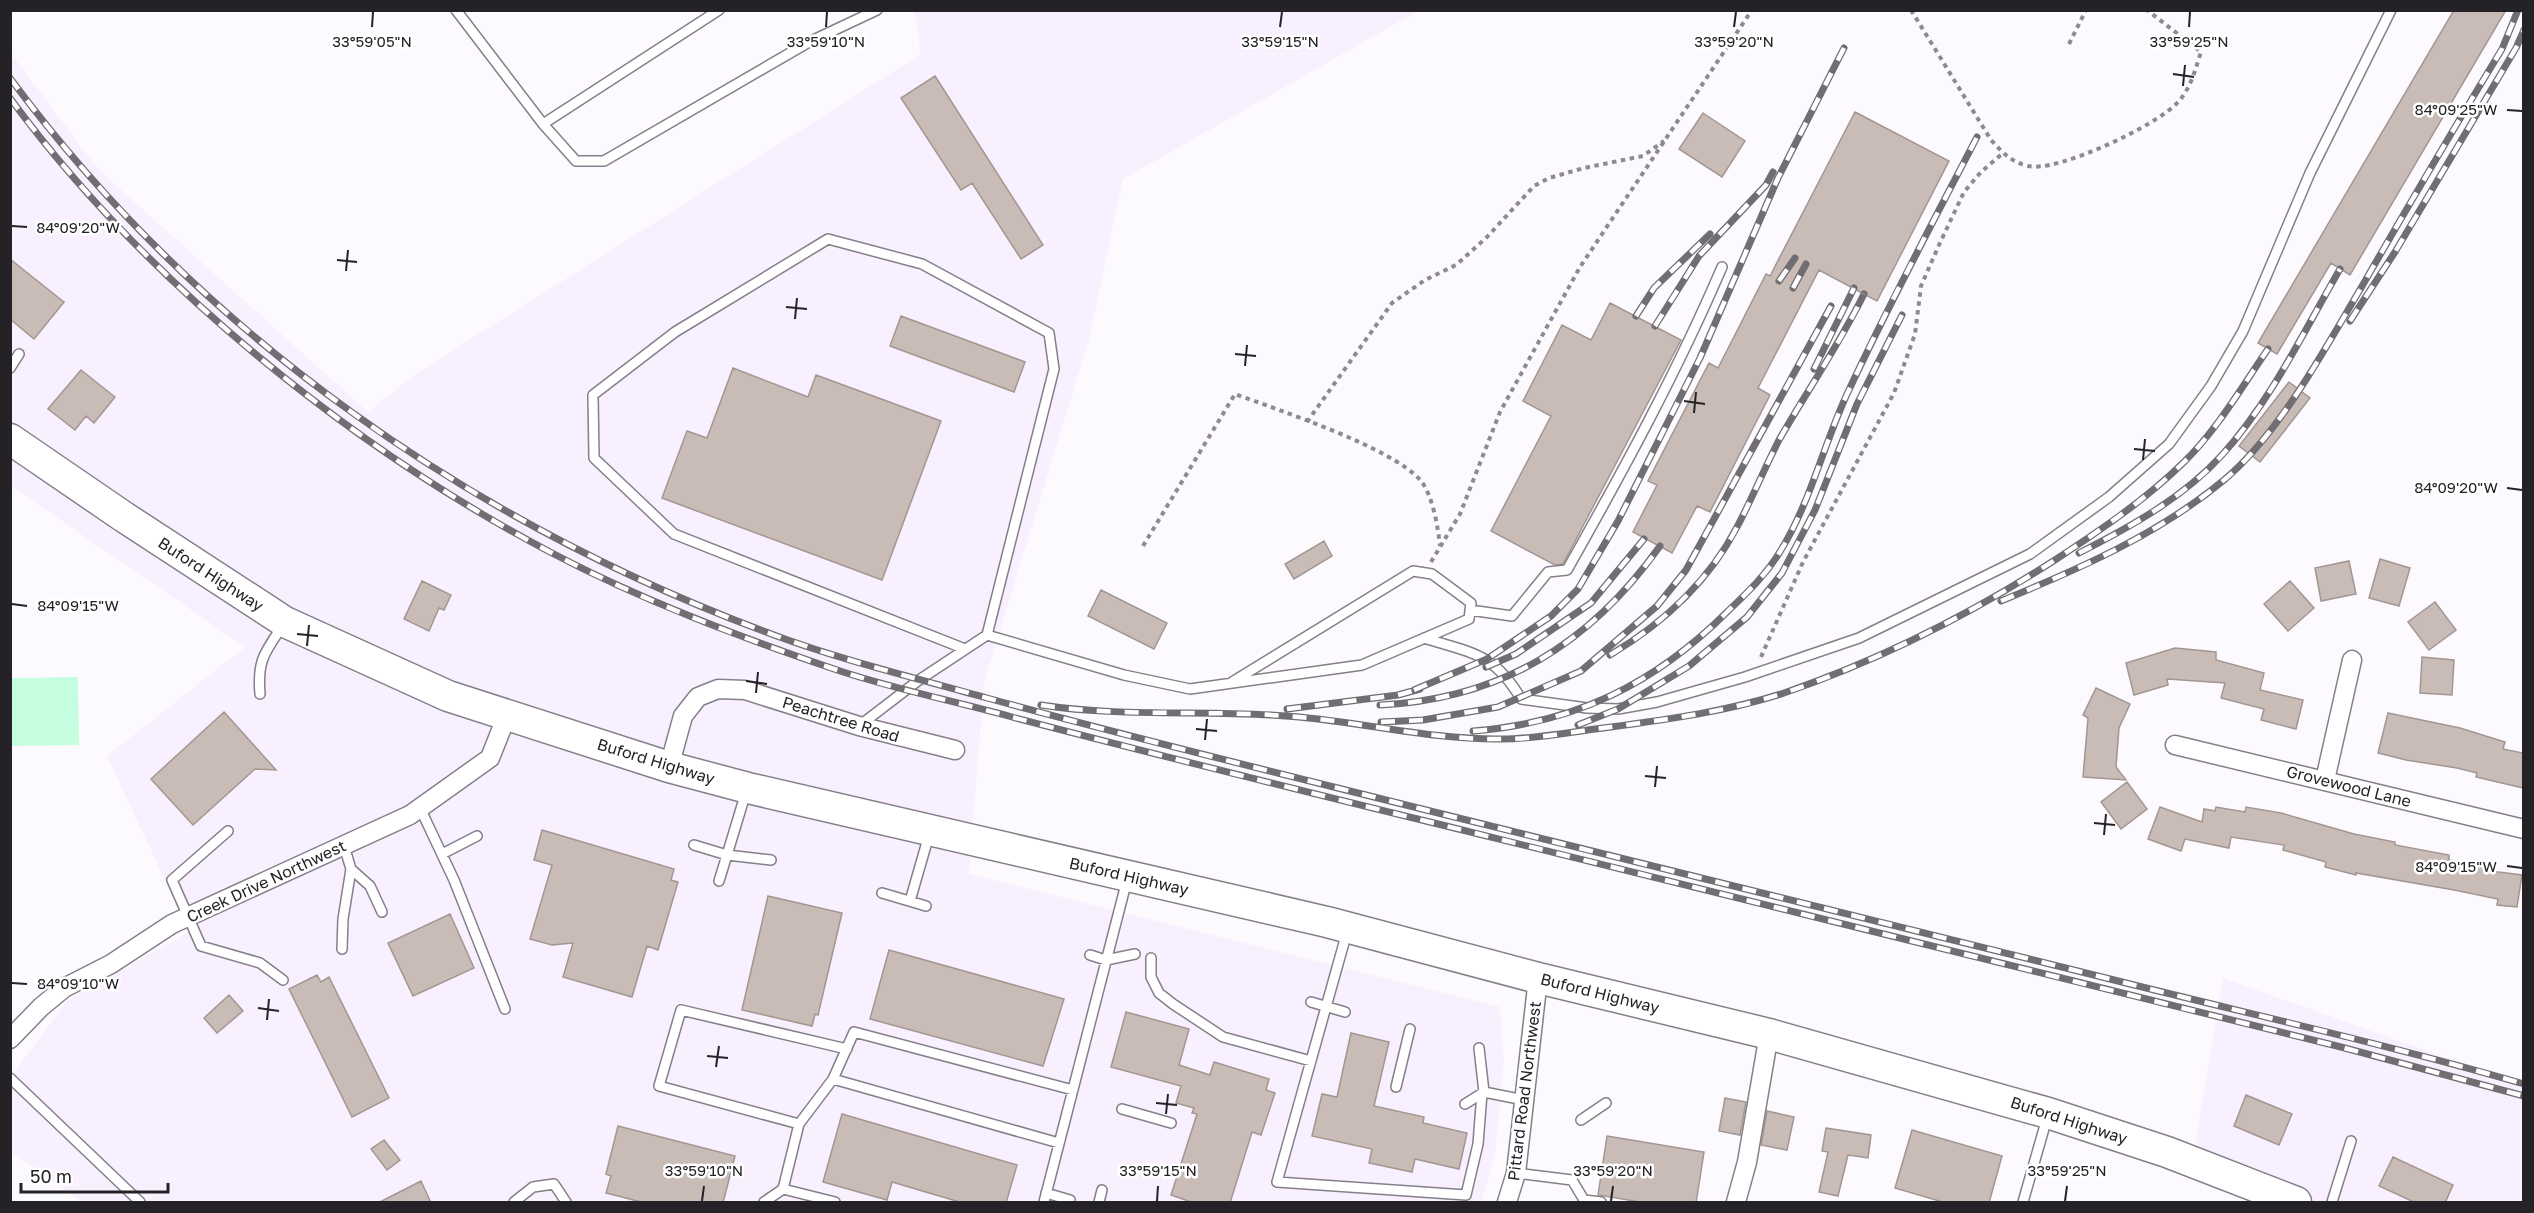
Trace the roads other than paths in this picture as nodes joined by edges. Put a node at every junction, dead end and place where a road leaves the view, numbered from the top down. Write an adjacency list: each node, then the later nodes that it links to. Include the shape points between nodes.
1 (456, 10): 5 (lane)
2 (719, 10): 5 (lane)
3 (877, 10): 5 (lane, via 809,42 604,161 576,161)
4 (2391, 10): 13 (lane, via 2310,172 2243,331 2211,386 2169,444 2109,497 2030,554 1859,638 1753,674 1657,702 1618,709 1554,706 1521,699 1508,677 1487,658)
5 (543, 124)
6 (1722, 267): 10 (lane, via 1691,341 1645,432 1567,570 1548,572 1512,616)
7 (20, 354): 8 (lane)
8 (10, 368)
9 (10, 439): 11 (main road, Buford Highway)
10 (1470, 610): 13 (lane, via 1469,619); 16 (lane, via 1470,603 1432,574 1413,571)
11 (285, 622): 17 (lane, via 261,658); 18 (main road, Buford Highway, via 448,696)
12 (987, 635): 14 (lane); 14 (lane, via 1054,369 1049,333 922,264 828,239 675,332 592,395 594,458 674,534); 16 (lane, via 1124,675 1190,689)
13 (1424, 638): 16 (lane, via 1362,665)
14 (965, 650): 19 (lane)
15 (2352, 660): 23 (street)
16 (1232, 682)
17 (260, 694)
18 (507, 715): 22 (main road, Buford Highway); 25 (street, Creek Drive Northwest, via 490,758)
19 (859, 726): 21 (street, Peachtree Road); 22 (street, Peachtree Road, via 745,690 718,689 698,697 683,716)
20 (2175, 745): 23 (street, Grovewood Lane)
21 (955, 750)
22 (669, 766): 24 (main road, Buford Highway)
23 (2325, 780): 26 (street, Grovewood Lane)
24 (748, 788): 28 (main road, Buford Highway); 33 (lane)
25 (420, 808): 31 (street, Creek Drive Northwest); 32 (lane)
26 (2523, 829)
27 (228, 831): 42 (lane, via 172,880)
28 (930, 831): 36 (main road, Buford Highway); 39 (lane)
29 (477, 836): 32 (lane)
30 (694, 845): 33 (lane)
31 (344, 846): 35 (lane); 42 (street, Creek Drive Northwest)
32 (442, 854): 53 (lane)
33 (727, 855): 34 (lane); 37 (lane)
34 (771, 860)
35 (351, 869): 41 (lane, via 370,886); 44 (lane)
36 (1128, 875): 43 (main road, Buford Highway); 48 (lane)
37 (719, 881)
38 (882, 893): 39 (lane)
39 (910, 901): 40 (lane)
40 (926, 906)
41 (382, 912)
42 (187, 918): 50 (lane, via 201,946 260,963); 57 (street, Creek Drive Northwest, via 64,988)
43 (1349, 928): 49 (main road, Buford Highway); 52 (lane)
44 (342, 949)
45 (1135, 954): 48 (lane)
46 (1090, 955): 48 (lane)
47 (1151, 958): 60 (lane, via 1151,978 1159,993 1215,1031)
48 (1106, 960): 64 (lane)
49 (1538, 978): 56 (main road, Buford Highway); 66 (street, Pittard Road Northwest)
50 (283, 980)
51 (1311, 1002): 52 (lane)
52 (1327, 1006): 54 (lane); 60 (lane)
53 (505, 1009)
54 (1345, 1012)
55 (1410, 1029): 63 (lane)
56 (1769, 1034): 70 (main road, Buford Highway); 89 (street)
57 (10, 1039)
58 (1479, 1048): 65 (lane)
59 (847, 1049): 62 (lane); 64 (lane, via 854,1032); 72 (lane, via 681,1010 658,1086)
60 (1311, 1061): 65 (lane, via 1276,1182 1466,1195 1478,1144)
61 (10, 1078): 81 (lane)
62 (833, 1079): 72 (lane); 75 (lane)
63 (1396, 1087)
64 (1072, 1090): 75 (lane)
65 (1483, 1093): 66 (lane); 67 (lane)
66 (1524, 1100): 76 (street, Pittard Road Northwest)
67 (1465, 1104)
68 (1606, 1104): 71 (lane)
69 (1122, 1109): 73 (lane)
70 (2049, 1113): 90 (lane); 91 (main road, Buford Highway, via 2167,1152)
71 (1581, 1120)
72 (799, 1124): 77 (lane)
73 (1171, 1124)
74 (2351, 1141): 92 (lane)
75 (1059, 1143): 79 (lane)
76 (1516, 1173): 87 (street, Pittard Road Northwest); 88 (lane, via 1572,1180 1584,1200)
77 (783, 1189): 84 (lane); 85 (lane)
78 (1102, 1190): 86 (lane)
79 (1045, 1198): 80 (lane)
80 (1070, 1200)
81 (140, 1203)
82 (514, 1203): 83 (lane, via 533,1187 554,1184)
83 (566, 1203)
84 (764, 1203)
85 (835, 1203)
86 (1099, 1203)
87 (1507, 1203)
88 (1601, 1203)
89 (1736, 1203)
90 (2023, 1203)
91 (2296, 1203)
92 (2332, 1203)

